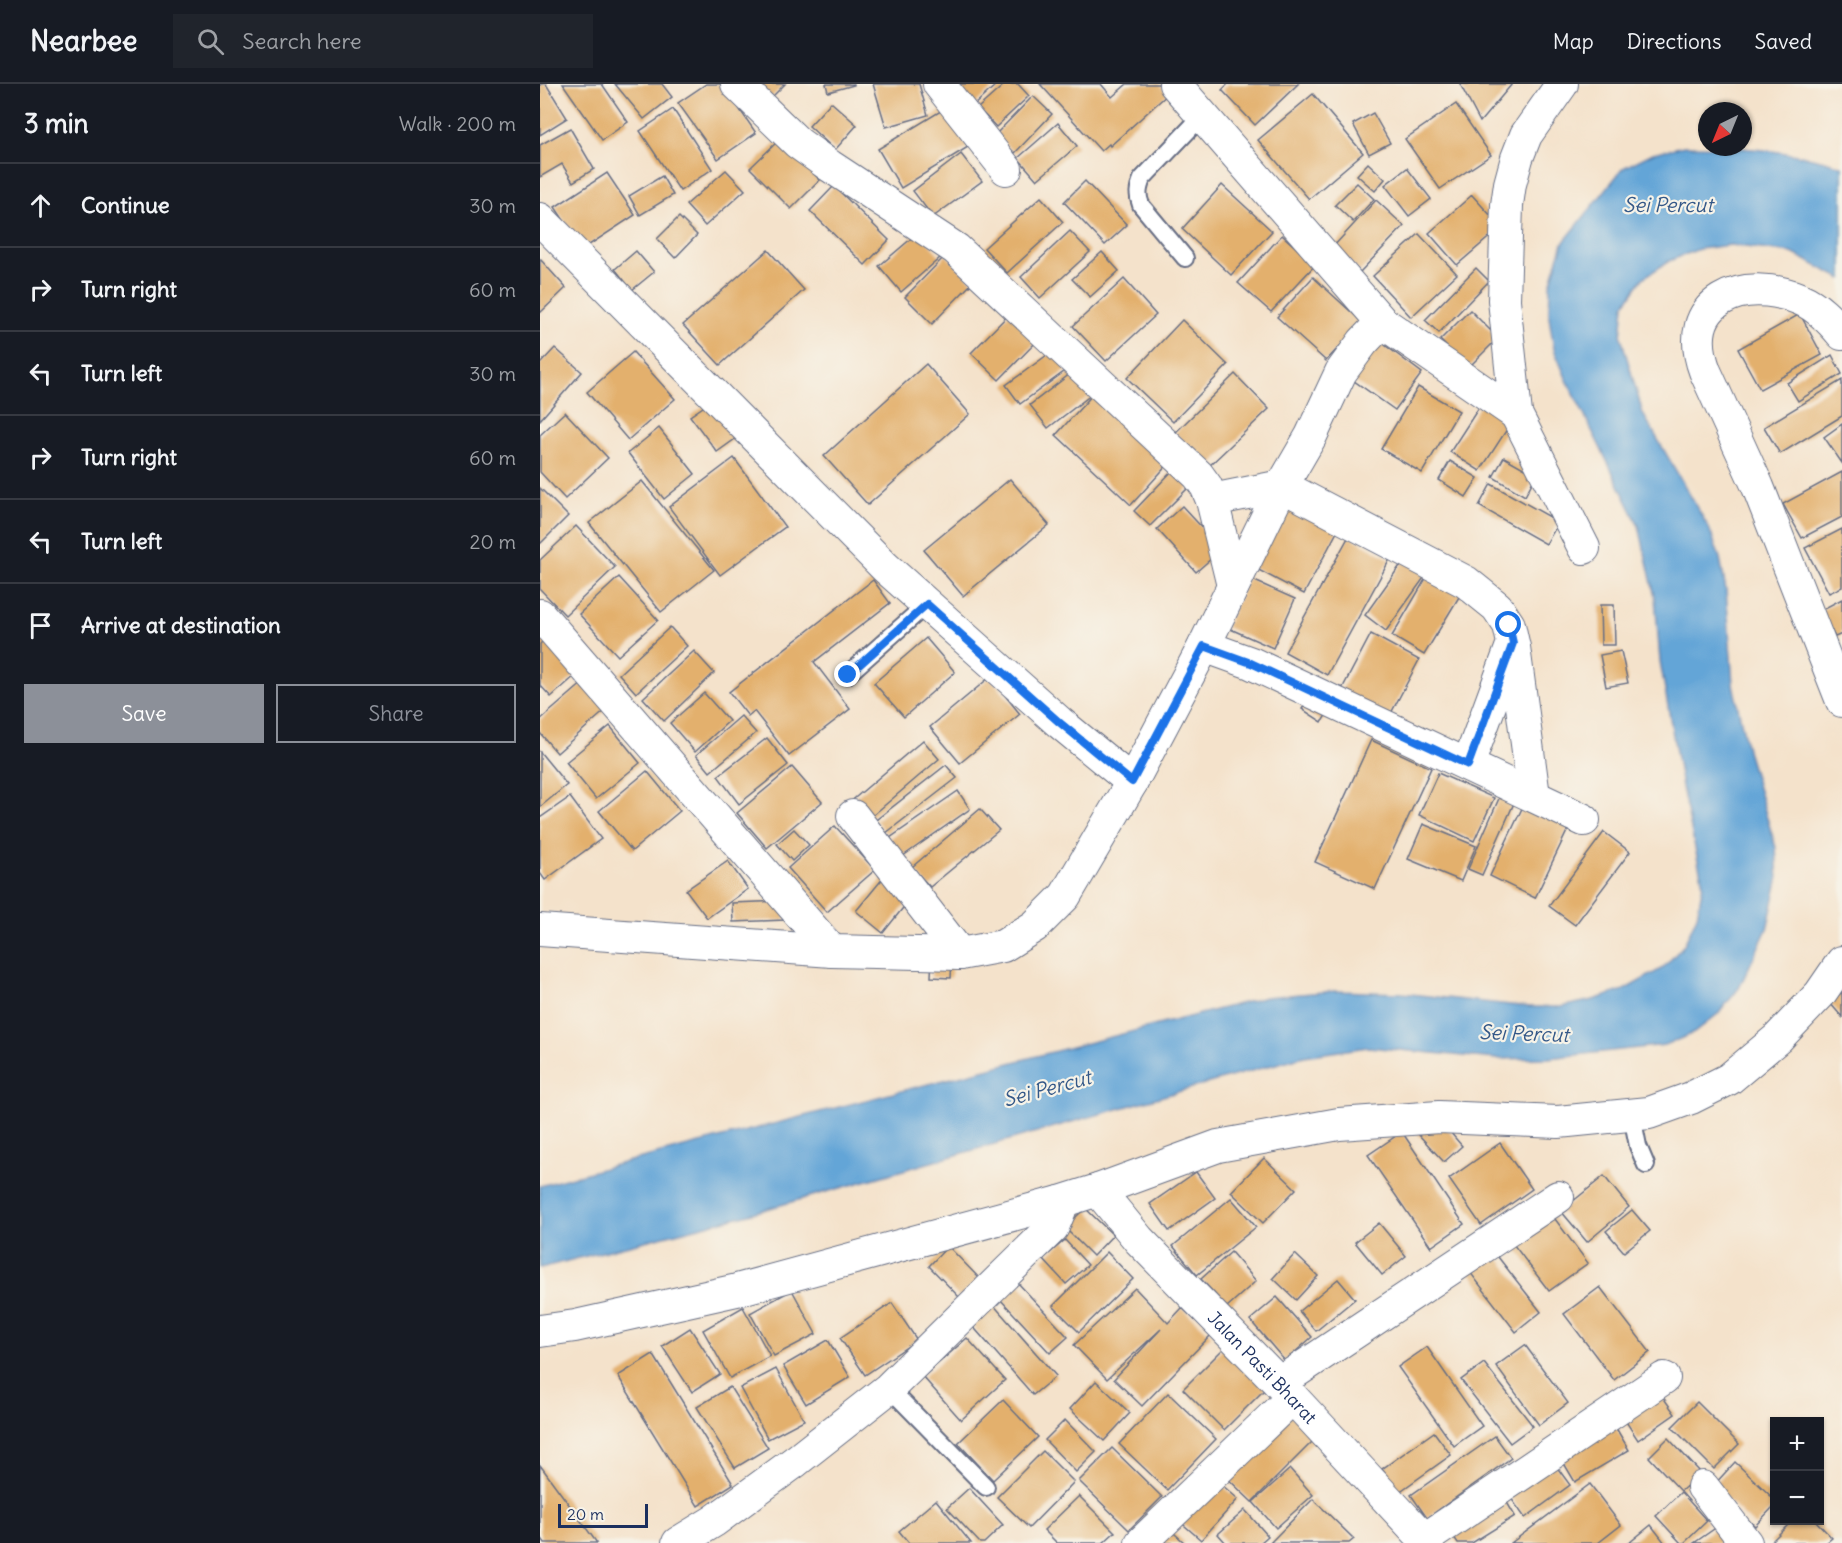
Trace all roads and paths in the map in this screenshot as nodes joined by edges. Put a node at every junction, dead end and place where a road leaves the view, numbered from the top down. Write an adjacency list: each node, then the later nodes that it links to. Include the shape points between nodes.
1 (737, 84): 13 (street, via 798,143 956,249 1198,475)
2 (939, 84): 6 (street)
3 (1175, 84): 5 (street)
4 (1562, 84): 11 (street, via 1526,135 1516,158 1507,205 1504,300)
5 (1202, 116): 8 (lane, via 1138,188 1141,205); 9 (street)
6 (1006, 169)
7 (540, 219): 16 (street, via 877,559)
8 (1185, 258)
9 (1382, 322): 11 (street); 12 (street, via 1341,372)
10 (1842, 334): 21 (street, via 1801,299 1746,290 1726,295 1712,307 1698,336 1705,371 1758,488)
11 (1516, 414): 14 (street)
12 (1282, 486): 13 (street); 15 (street); 18 (street, via 1466,582 1497,607 1509,625)
13 (1212, 500): 15 (street)
14 (1584, 549)
15 (1233, 586): 19 (street)
16 (927, 604): 20 (lane); 23 (street)
17 (540, 615): 28 (street)
18 (1513, 643): 22 (street); 24 (street)
19 (1204, 646): 22 (street, via 1251,663); 23 (street)
20 (848, 675)
21 (1842, 701)
22 (1468, 765): 24 (street)
23 (1132, 782): 29 (street, via 1058,904 1035,926 1003,946)
24 (1534, 796): 26 (street)
25 (854, 816): 29 (street)
26 (1584, 820)
27 (540, 930): 28 (street)
28 (832, 951): 29 (street)
29 (960, 954)
30 (1842, 962): 31 (street, via 1820,993 1778,1038 1729,1079 1690,1098)
31 (1632, 1116): 32 (lane); 33 (street, via 1558,1122 1439,1117 1339,1124 1218,1146)
32 (1646, 1165)
33 (1098, 1191): 35 (street); 39 (street, Jalan Pasti Bharat, via 1139,1240)
34 (1558, 1197): 39 (street)
35 (1060, 1202): 36 (street, via 737,1290); 38 (street, via 1053,1227)
36 (540, 1331)
37 (1664, 1378): 43 (street)
38 (889, 1388): 40 (lane); 42 (street, via 796,1461)
39 (1285, 1391): 43 (street, Jalan Pasti Bharat); 45 (street)
40 (986, 1487)
41 (1703, 1487): 46 (street)
42 (722, 1532): 44 (street)
43 (1426, 1541)
44 (678, 1543)
45 (1142, 1543)
46 (1746, 1543)

